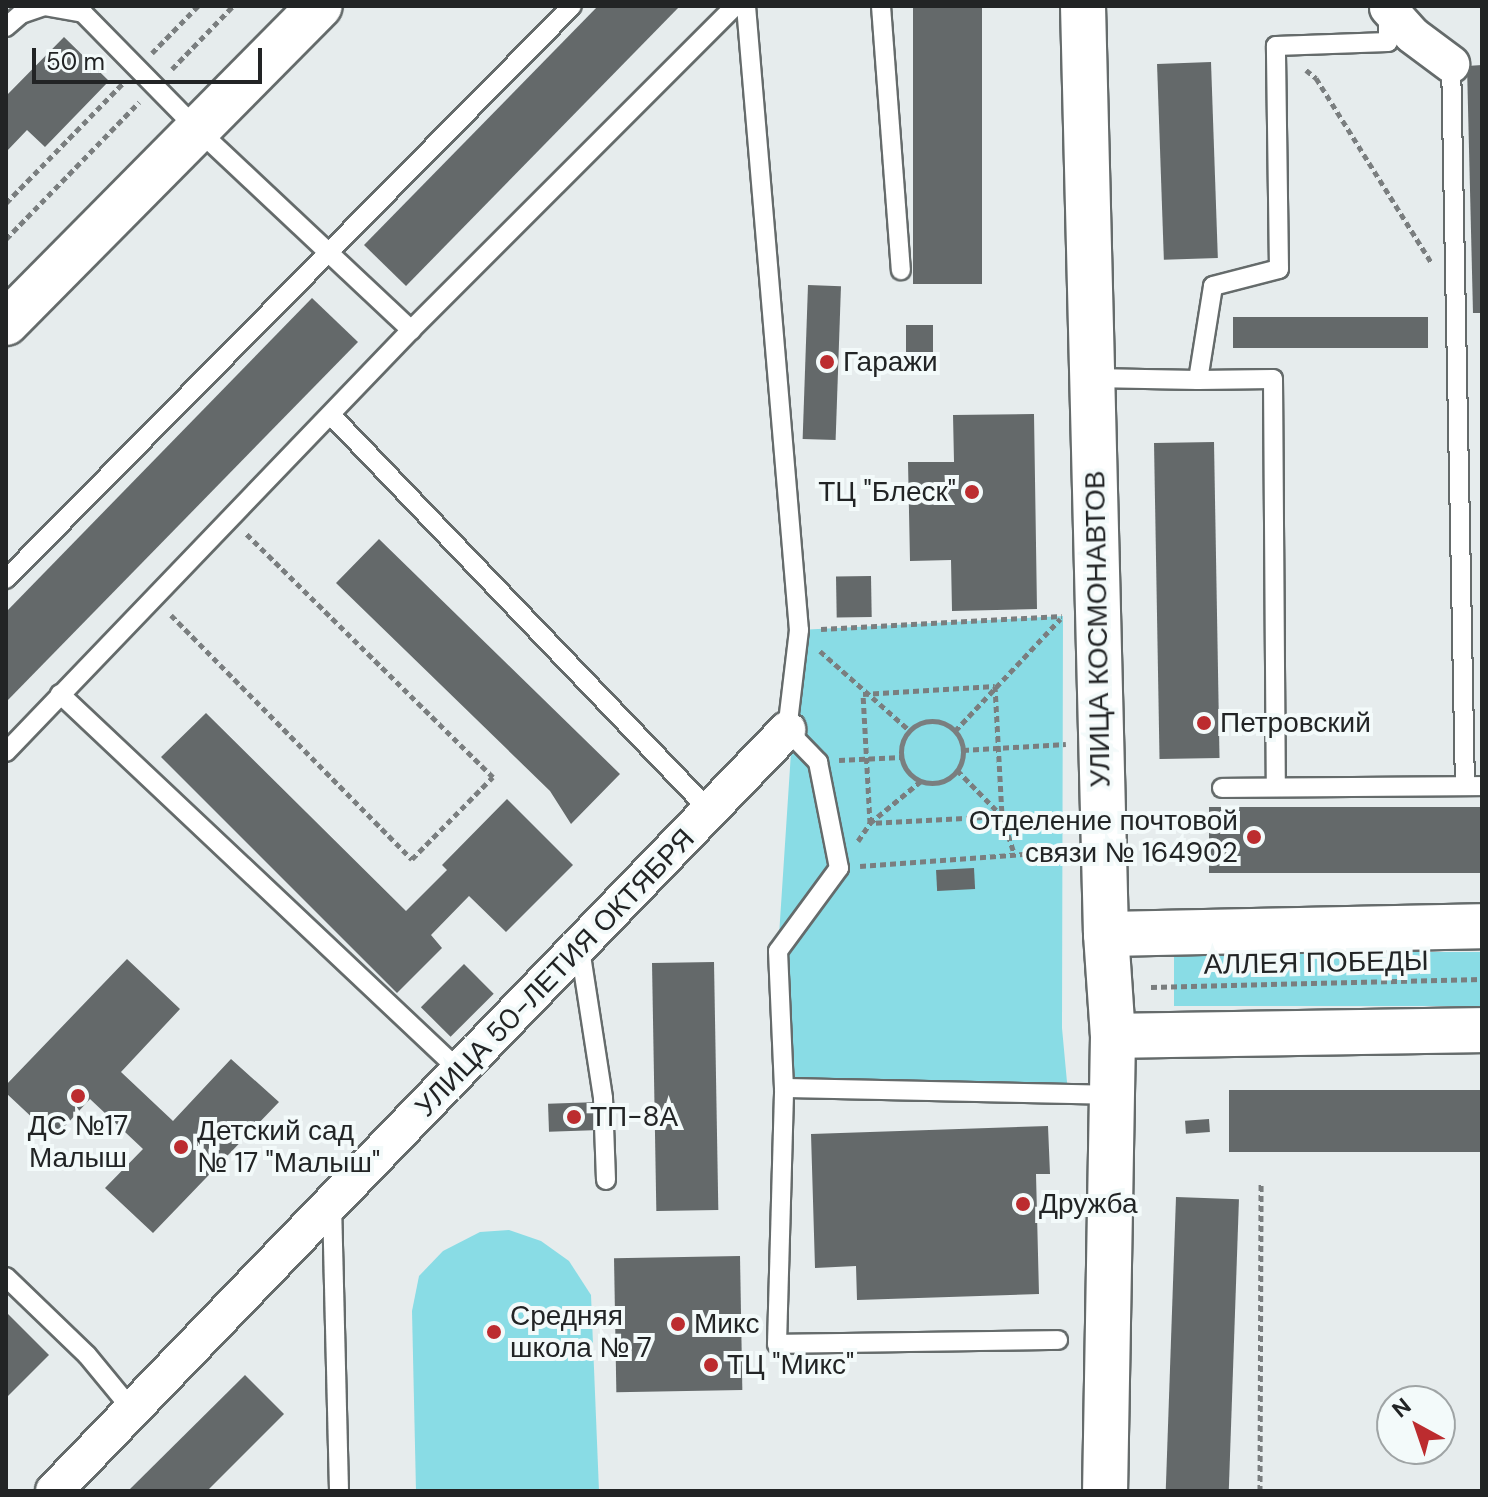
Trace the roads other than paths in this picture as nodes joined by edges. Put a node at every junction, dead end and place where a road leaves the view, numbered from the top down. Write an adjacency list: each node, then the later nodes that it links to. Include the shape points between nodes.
1 (320, 6): 10 (main road)
2 (572, 6): 11 (lane)
3 (735, 6): 14 (lane)
4 (746, 6): 20 (lane, via 799,630)
5 (881, 6): 12 (lane)
6 (1083, 6): 15 (main road, УЛИЦА КОСМОНАВТОВ)
7 (1388, 7): 9 (street, via 1412,35); 16 (lane, via 1388,42 1276,46 1279,269 1213,286)
8 (6, 27): 10 (lane, via 44,6 83,13)
9 (1451, 56): 22 (lane)
10 (197, 129): 11 (lane); 13 (main road)
11 (329, 251): 14 (lane); 18 (lane)
12 (901, 270)
13 (6, 323)
14 (411, 330): 17 (lane)
15 (1092, 378): 16 (lane); 27 (main road, УЛИЦА КОСМОНАВТОВ)
16 (1198, 380): 23 (lane, via 1273,379)
17 (331, 415): 19 (lane); 25 (lane)
18 (6, 579)
19 (60, 694): 21 (lane); 31 (lane)
20 (787, 730): 25 (street, УЛИЦА 50-ЛЕТИЯ ОКТЯБРЯ); 32 (lane, via 818,762 839,868 778,951)
21 (6, 752)
22 (1474, 786): 23 (lane)
23 (1276, 787): 24 (lane)
24 (1222, 788)
25 (710, 811): 28 (street, УЛИЦА 50-ЛЕТИЯ ОКТЯБРЯ)
26 (1482, 926): 27 (main road)
27 (1106, 934): 30 (main road, УЛИЦА КОСМОНАВТОВ)
28 (580, 949): 31 (street, УЛИЦА 50-ЛЕТИЯ ОКТЯБРЯ); 34 (lane, via 603,1098)
29 (1482, 1030): 30 (main road)
30 (1113, 1036): 33 (main road, УЛИЦА КОСМОНАВТОВ)
31 (460, 1071): 35 (street, УЛИЦА 50-ЛЕТИЯ ОКТЯБРЯ)
32 (784, 1088): 33 (lane); 37 (lane, via 777,1344)
33 (1110, 1095): 41 (main road, УЛИЦА КОСМОНАВТОВ)
34 (606, 1180)
35 (332, 1204): 38 (street, УЛИЦА 50-ЛЕТИЯ ОКТЯБРЯ); 40 (lane)
36 (6, 1277): 38 (lane, via 87,1355)
37 (1058, 1340)
38 (134, 1412): 39 (street, УЛИЦА 50-ЛЕТИЯ ОКТЯБРЯ)
39 (54, 1491)
40 (339, 1491)
41 (1105, 1491)

